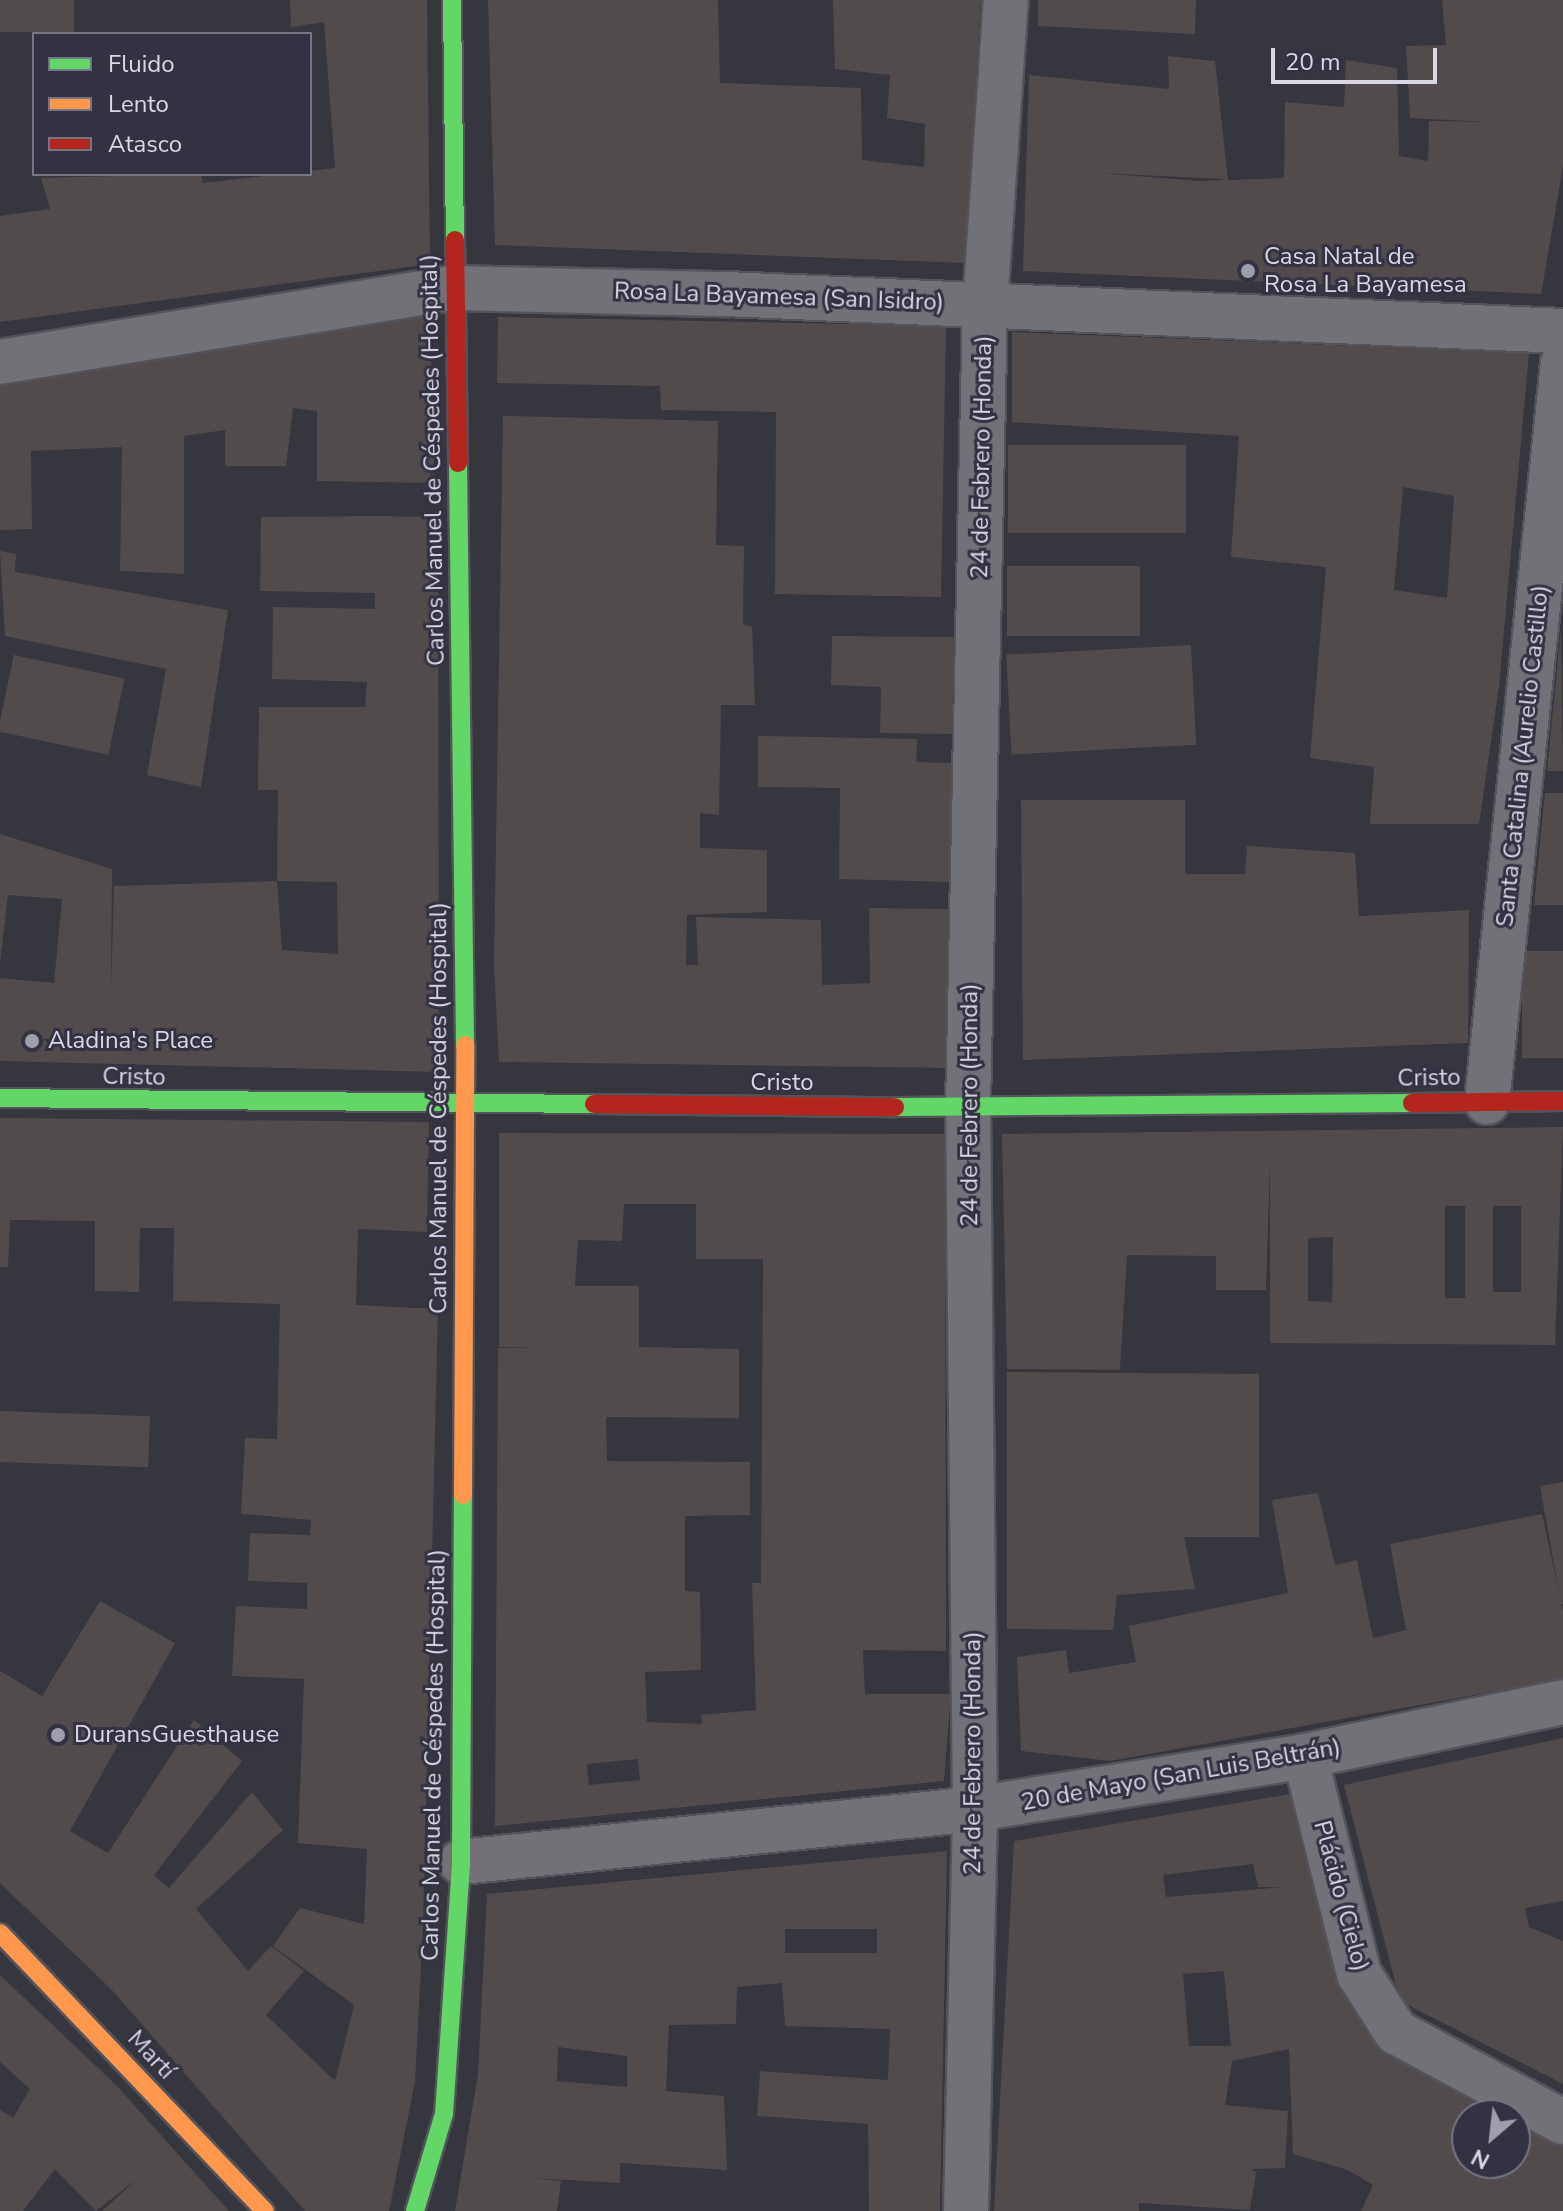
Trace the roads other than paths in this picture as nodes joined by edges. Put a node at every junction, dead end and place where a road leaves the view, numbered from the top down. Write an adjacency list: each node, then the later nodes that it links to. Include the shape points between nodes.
1 (452, 0): 3 (street, Carlos Manuel de Céspedes (Hospital))
2 (1006, 0): 4 (street, 24 de Febrero (Honda))
3 (454, 288): 4 (street, Rosa La Bayamesa (San Isidro)); 6 (street, Rosa La Bayamesa (San Isidro)); 11 (street, Carlos Manuel de Céspedes (Hospital))
4 (985, 305): 5 (street, Rosa La Bayamesa (San Isidro)); 12 (street, 24 de Febrero (Honda))
5 (1563, 331)
6 (0, 362)
7 (1563, 363): 10 (street, Santa Catalina (Aurelio Castillo))
8 (0, 1098): 11 (street, Cristo)
9 (1563, 1101): 10 (street, Cristo)
10 (1487, 1102): 12 (street, Cristo)
11 (466, 1105): 12 (street, Cristo); 16 (street, Carlos Manuel de Céspedes (Hospital))
12 (968, 1108): 15 (street, 24 de Febrero (Honda))
13 (1563, 1702): 14 (street, 20 de Mayo (San Luis Beltrán))
14 (1305, 1756): 15 (street, 20 de Mayo (San Luis Beltrán)); 18 (street, Plácido (Cielo), via 1359,1974 1396,2032)
15 (975, 1809): 16 (street, 20 de Mayo (San Luis Beltrán)); 21 (street, 24 de Febrero (Honda))
16 (461, 1862): 20 (street, Carlos Manuel de Céspedes (Hospital), via 444,2114)
17 (0, 1933): 19 (street, Martí)
18 (1563, 2122)
19 (265, 2211)
20 (415, 2211)
21 (966, 2211)

